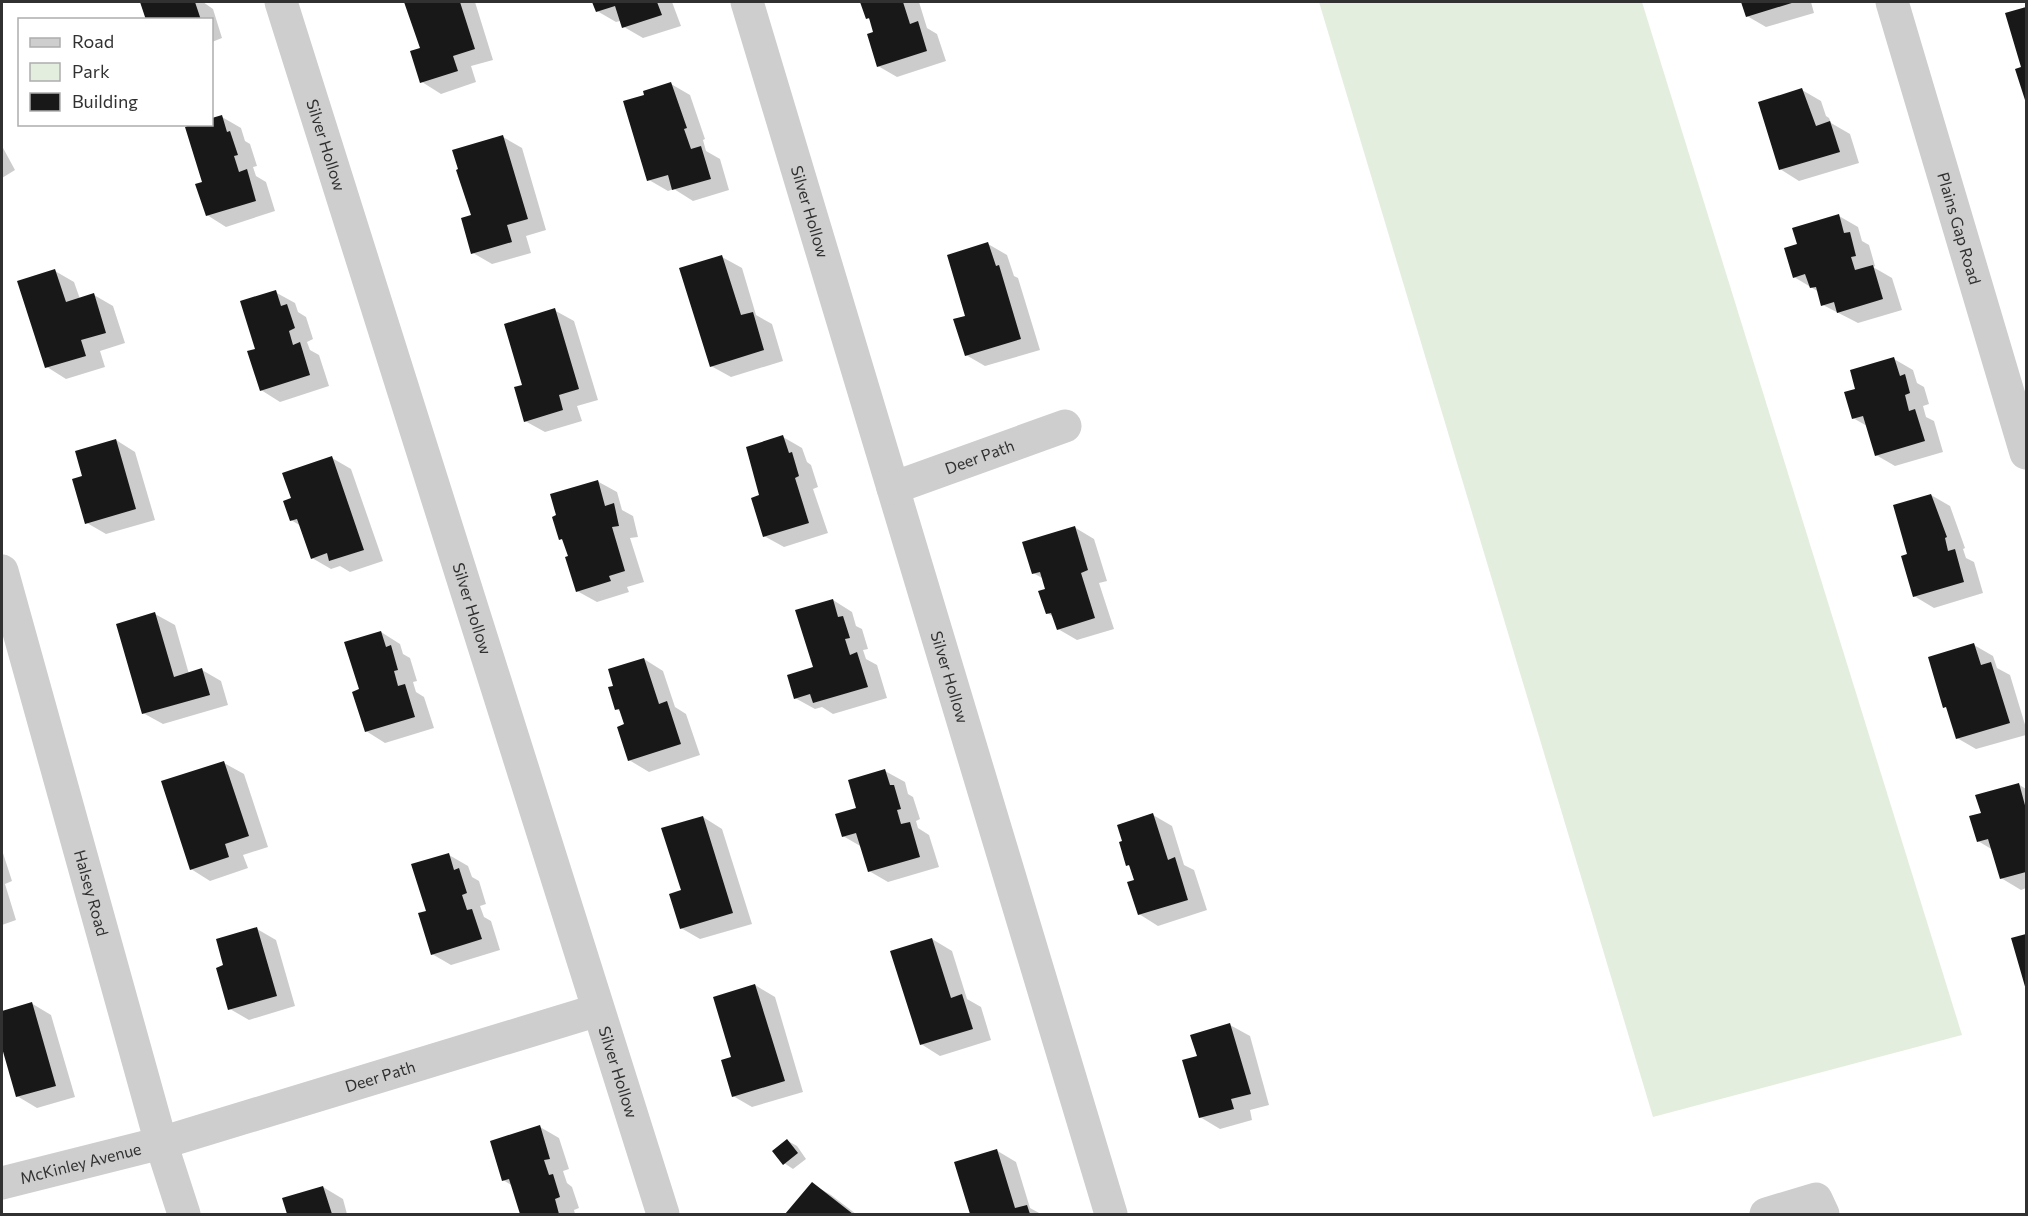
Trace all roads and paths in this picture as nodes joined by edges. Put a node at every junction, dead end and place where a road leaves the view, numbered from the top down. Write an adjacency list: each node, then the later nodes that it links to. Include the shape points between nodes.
1 (281, 2): 8 (street, Silver Hollow)
2 (747, 2): 6 (street, Silver Hollow)
3 (1892, 2): 5 (street, Plains Gap Road)
4 (1065, 426): 6 (street, Deer Path)
5 (2026, 453)
6 (893, 488): 13 (street, Silver Hollow)
7 (2, 571): 9 (street, Halsey Road)
8 (598, 1010): 9 (street, Deer Path); 12 (street, Silver Hollow)
9 (161, 1143): 10 (street, McKinley Avenue); 11 (street, Halsey Road)
10 (2, 1183)
11 (184, 1215)
12 (663, 1215)
13 (1112, 1215)
14 (1766, 1215): 15 (street, via 1816,1199)
15 (1823, 1215)

